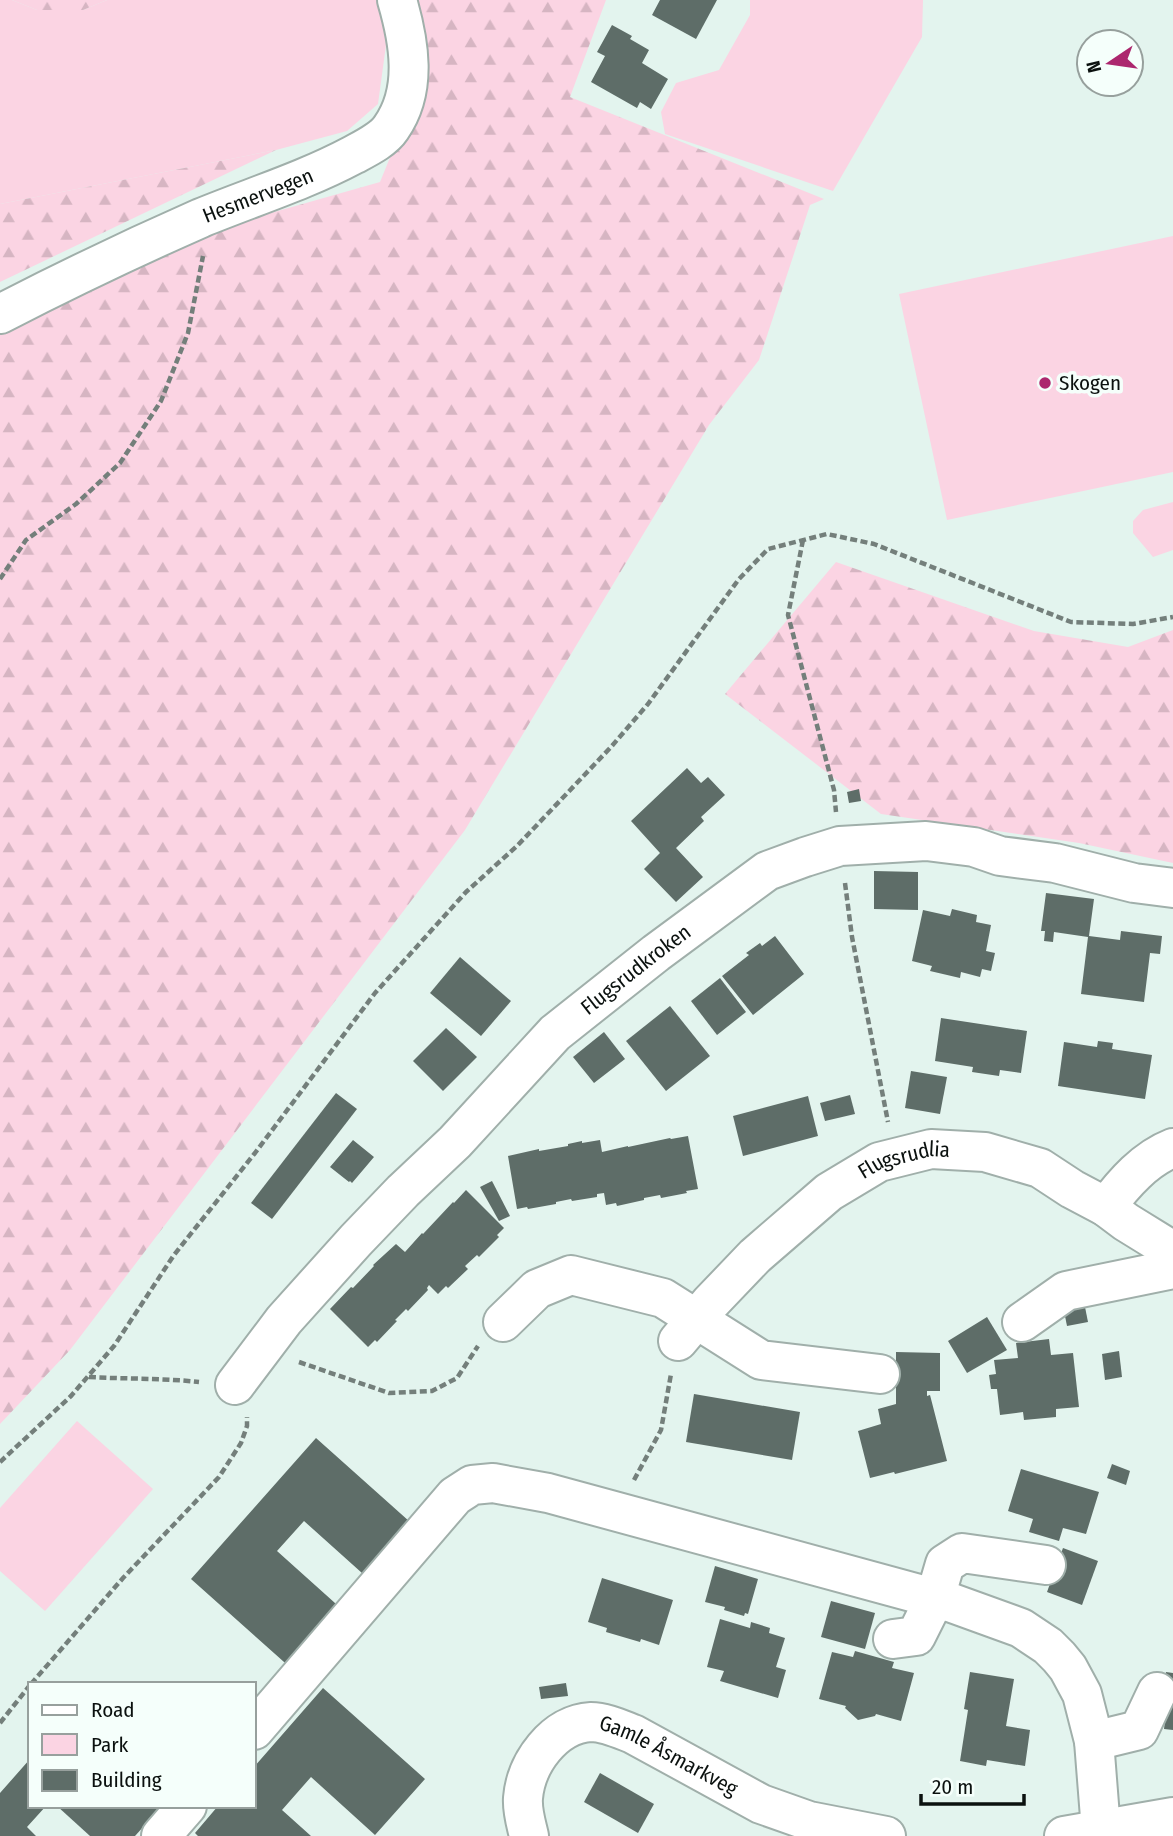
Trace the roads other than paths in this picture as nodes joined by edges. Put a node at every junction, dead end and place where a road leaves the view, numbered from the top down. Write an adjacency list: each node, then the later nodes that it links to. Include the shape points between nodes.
1 (397, 0): 2 (street, Hesmervegen, via 409,74 401,113 390,130 370,146 298,182 110,258)
2 (0, 314)
3 (1173, 888): 12 (street, Flugsrudkroken, via 926,841 840,846 767,871 555,1033 356,1240 284,1320)
4 (1173, 1147): 5 (street, via 1129,1178)
5 (1106, 1207): 6 (street, Flugsrudlia); 10 (street, Flugsrudlia, via 1040,1168 985,1152 931,1149 879,1162 829,1192 755,1256)
6 (1173, 1251)
7 (1173, 1269): 9 (street, via 1066,1291)
8 (503, 1322): 10 (street, via 537,1289 572,1275 663,1298)
9 (1022, 1322)
10 (687, 1330): 11 (street, via 761,1360)
11 (880, 1374)
12 (235, 1385)
13 (1046, 1564): 14 (street, via 962,1553 945,1564)
14 (935, 1598): 15 (street, via 916,1636); 17 (street, via 548,1493 494,1483 472,1485 455,1496); 18 (street, via 1021,1628 1048,1646 1068,1668 1082,1694)
15 (893, 1639)
16 (1157, 1692): 18 (street, via 1139,1730)
17 (256, 1728)
18 (1094, 1741): 21 (street)
19 (185, 1808): 22 (street)
20 (1173, 1817): 21 (street)
21 (1101, 1830): 25 (street)
22 (161, 1836)
23 (529, 1836): 24 (street, Gamle Åsmarkveg, via 523,1795 536,1760 557,1733 593,1722 633,1734 761,1804 809,1821)
24 (886, 1836)
25 (1064, 1836)

